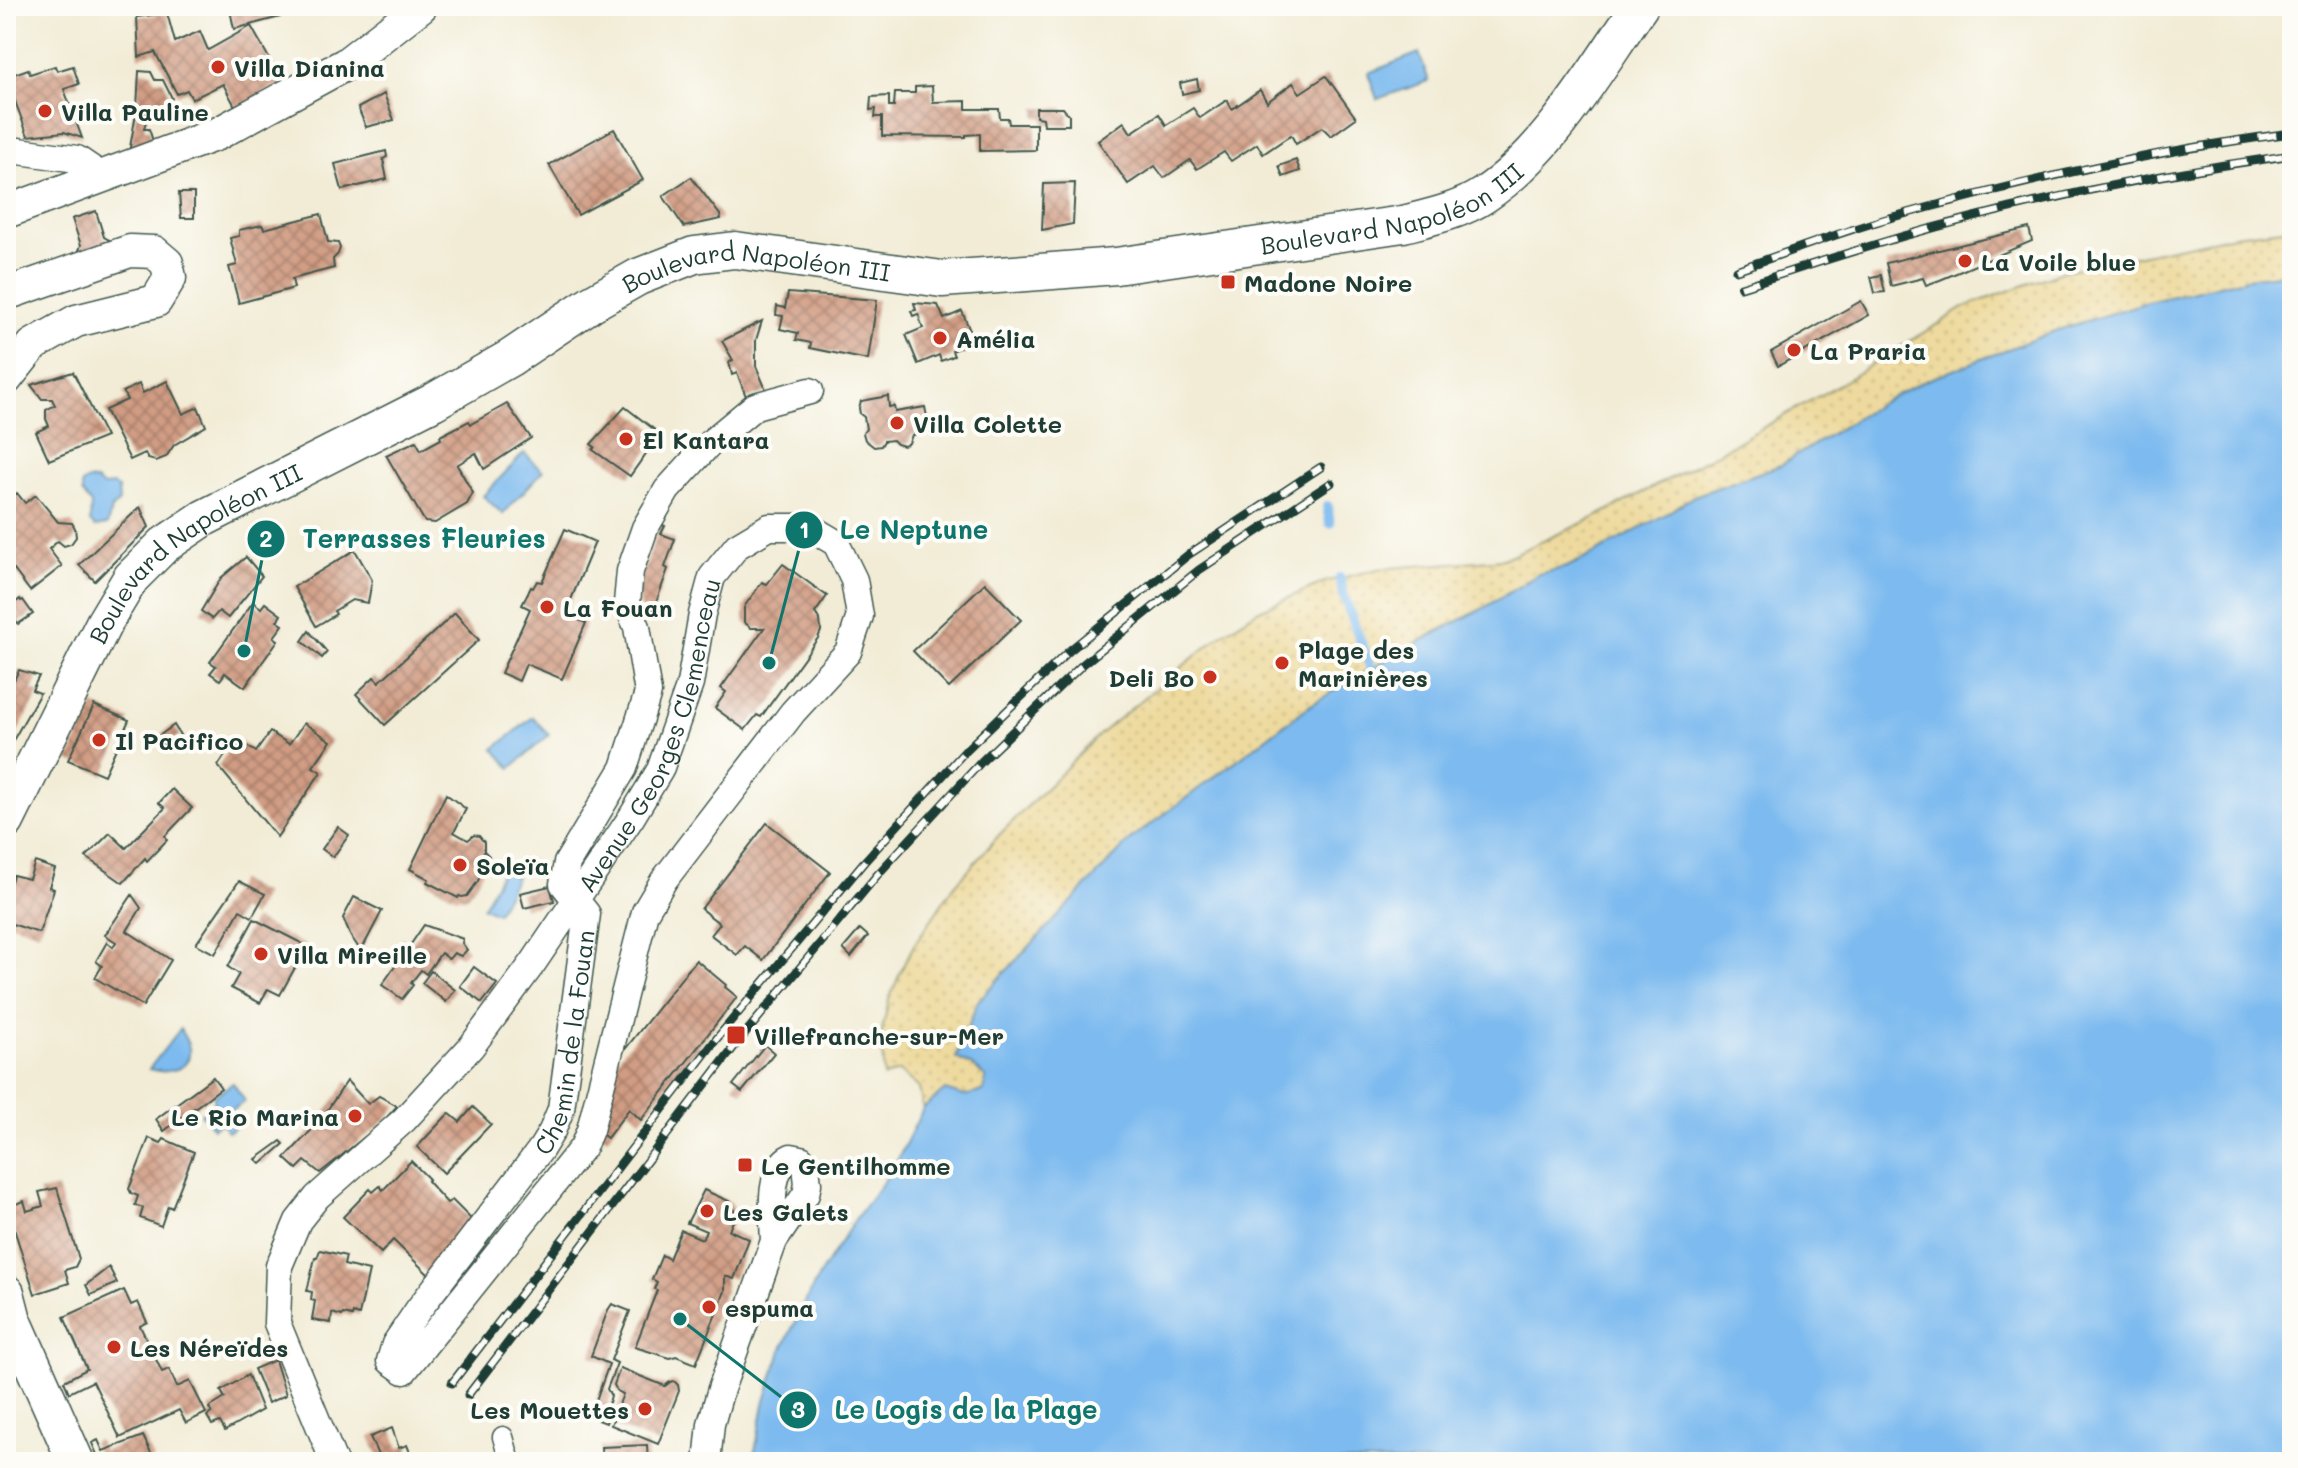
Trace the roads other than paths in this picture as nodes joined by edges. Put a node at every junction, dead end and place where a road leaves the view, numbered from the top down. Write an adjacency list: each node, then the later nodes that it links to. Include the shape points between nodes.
1 (421, 6): 4 (street, via 346,64 217,134)
2 (1640, 6): 9 (main road, Boulevard Napoléon III, via 1557,125 1520,168 1482,196 1445,214 1116,266 1040,272 942,279 735,250 694,255 638,277 446,395 204,518 164,545 131,578 104,623)
3 (6, 153): 4 (street, via 77,159)
4 (102, 176): 5 (street)
5 (6, 212)
6 (6, 294): 7 (street, via 130,251 154,252 167,263 170,278 156,301 76,321 33,345)
7 (6, 379)
8 (810, 391): 10 (street, Chemin de la Fouan, via 755,406 709,444 667,490 645,528 630,571 627,603 637,627 648,693 624,768 567,863 563,884)
9 (6, 821)
10 (575, 899): 13 (street, Chemin de la Fouan, via 587,914 561,1109 541,1149 395,1344 390,1361); 13 (street, Avenue Georges Clemenceau, via 660,770 690,684 712,577 737,546 769,527 809,527 836,543 854,580 860,616 848,652 793,712 664,880 645,912 583,1147); 16 (street, Avenue Georges Clemenceau, via 471,1047 298,1221 279,1266 277,1323)
11 (774, 1241): 18 (street, via 721,1389)
12 (6, 1293): 15 (main road)
13 (404, 1371)
14 (503, 1437): 17 (street)
15 (76, 1462)
16 (334, 1462)
17 (510, 1462)
18 (707, 1462)

